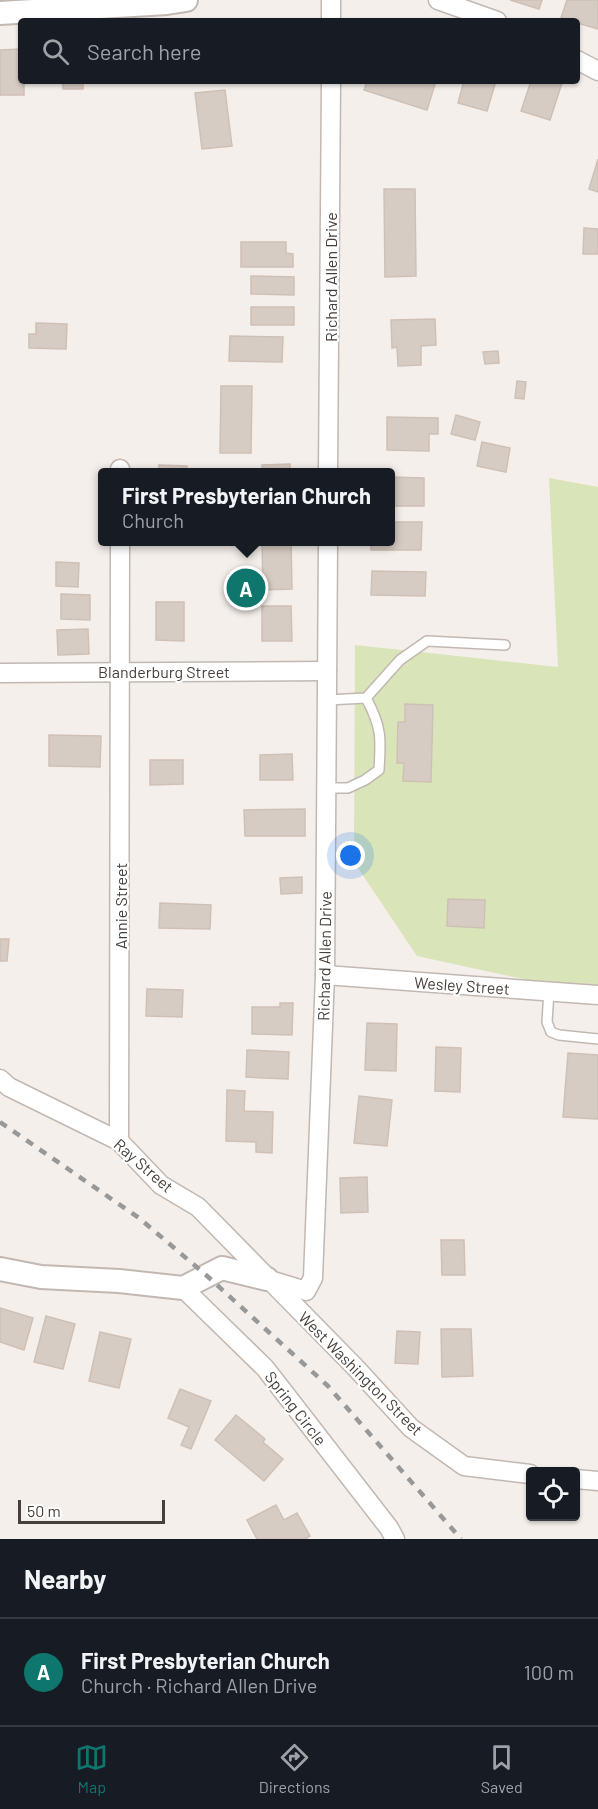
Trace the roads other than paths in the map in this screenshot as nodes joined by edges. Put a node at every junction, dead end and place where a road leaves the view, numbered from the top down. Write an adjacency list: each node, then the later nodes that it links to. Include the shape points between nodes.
1 (186, 0): 4 (street)
2 (331, 0): 7 (street)
3 (438, 0): 8 (street)
4 (160, 2): 5 (street)
5 (109, 3): 6 (street)
6 (2, 9)
7 (331, 18)
8 (489, 18)
9 (580, 62): 10 (street)
10 (598, 71)
11 (331, 84): 12 (street, Richard Allen Drive)
12 (328, 468)
13 (120, 546): 16 (street, Annie Street)
14 (328, 546): 17 (street, Richard Allen Drive)
15 (505, 645): 19 (lane, via 427,641 400,660)
16 (121, 671): 17 (street, Blanderburg Street); 18 (street, Blanderburg Street); 27 (street, Annie Street)
17 (327, 671): 20 (street, Richard Allen Drive)
18 (0, 673)
19 (366, 698): 20 (lane); 21 (lane, via 381,738 379,770 348,788)
20 (327, 700): 21 (street, Richard Allen Drive)
21 (326, 788): 22 (street, Richard Allen Drive)
22 (325, 975): 23 (street, Wesley Street); 29 (street, Richard Allen Drive, via 312,1278 306,1291)
23 (549, 991): 24 (street, Wesley Street); 25 (lane, via 551,1032)
24 (598, 995)
25 (598, 1039)
26 (0, 1079): 27 (street, Ray Street)
27 (119, 1141): 29 (street, Ray Street, via 161,1185 198,1207)
28 (0, 1269): 30 (street, via 41,1277)
29 (267, 1279): 30 (street, via 222,1268); 31 (street, West Washington Street, via 411,1428 464,1466)
30 (183, 1288): 34 (street, Spring Circle, via 266,1368)
31 (526, 1473)
32 (580, 1479): 33 (street)
33 (598, 1481)
34 (395, 1539)

